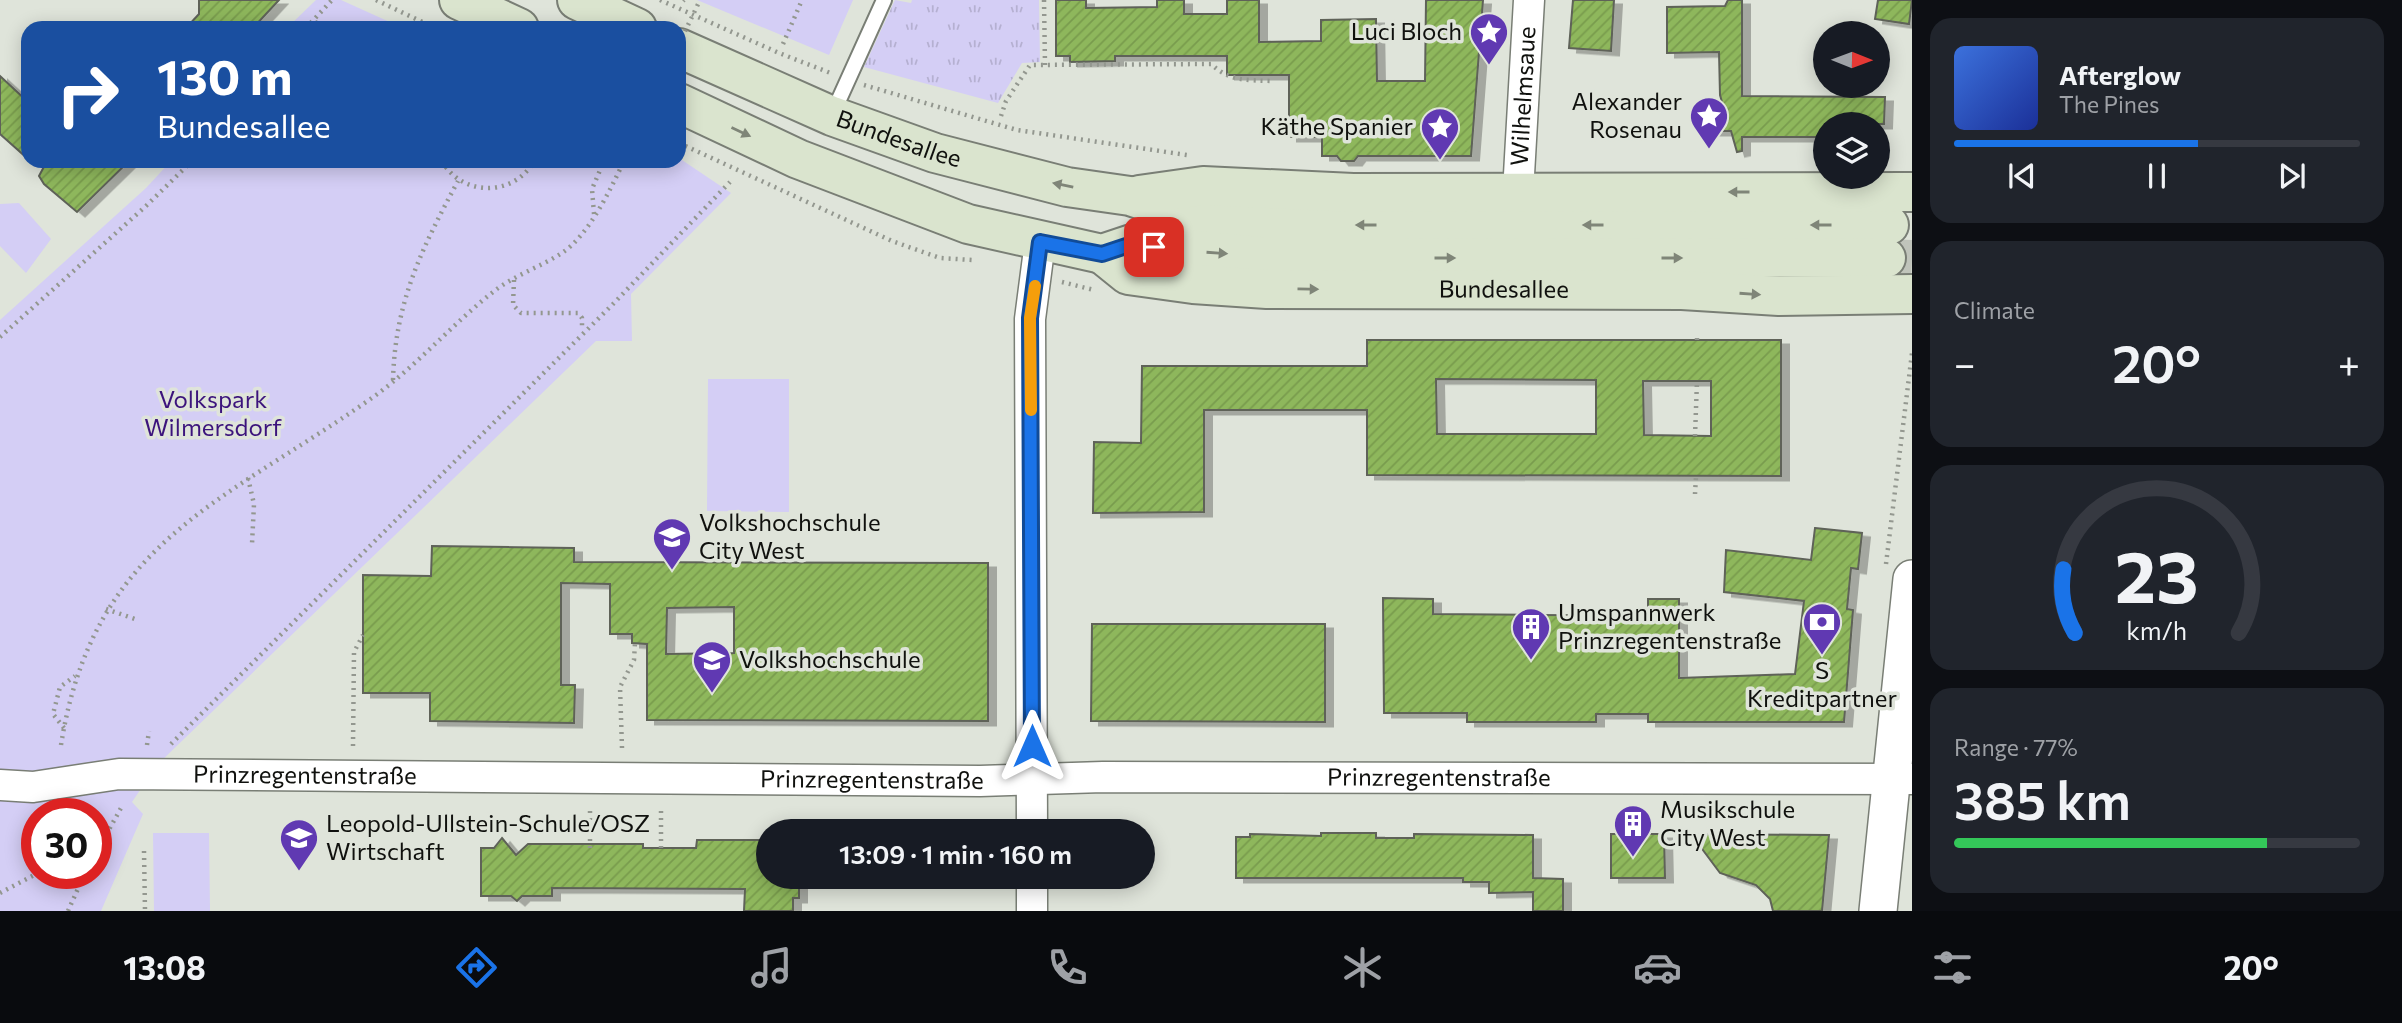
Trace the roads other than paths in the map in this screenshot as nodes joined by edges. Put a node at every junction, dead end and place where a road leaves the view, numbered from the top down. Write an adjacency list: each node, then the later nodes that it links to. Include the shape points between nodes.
1 (460, 0): 5 (main road)
2 (577, 0): 6 (main road)
3 (884, 0): 9 (lane)
4 (1530, 0): 10 (street, Wilhelmsaue)
5 (504, 21)
6 (622, 21)
7 (686, 49): 9 (main road, Bundesallee)
8 (686, 106): 13 (main road, Bundesallee, one-way to 13, via 798,159 911,203 968,224)
9 (832, 116): 12 (main road, Bundesallee, one-way to 9, via 1068,187 959,159)
10 (1518, 192): 11 (main road, Bundesallee, one-way to 10); 12 (main road, Bundesallee, via 1353,193 1203,186)
11 (1912, 192)
12 (1130, 196): 14 (main road, Bundesallee, one-way to 12, via 1132,244 1272,257 1887,241 1267,224 1200,219)
13 (1040, 242): 14 (main road, Bundesallee); 17 (street, via 1030,318)
14 (1102, 254): 15 (main road, Bundesallee, one-way to 15, via 1128,275 1267,289)
15 (1912, 294)
16 (1898, 578): 18 (street)
17 (1032, 779): 18 (street, Prinzregentenstraße); 19 (street, Prinzregentenstraße, via 119,774 33,787); 20 (street)
18 (1901, 779): 23 (street)
19 (0, 785)
20 (1032, 819)
21 (1032, 889): 22 (street)
22 (1032, 911)
23 (1878, 911)

